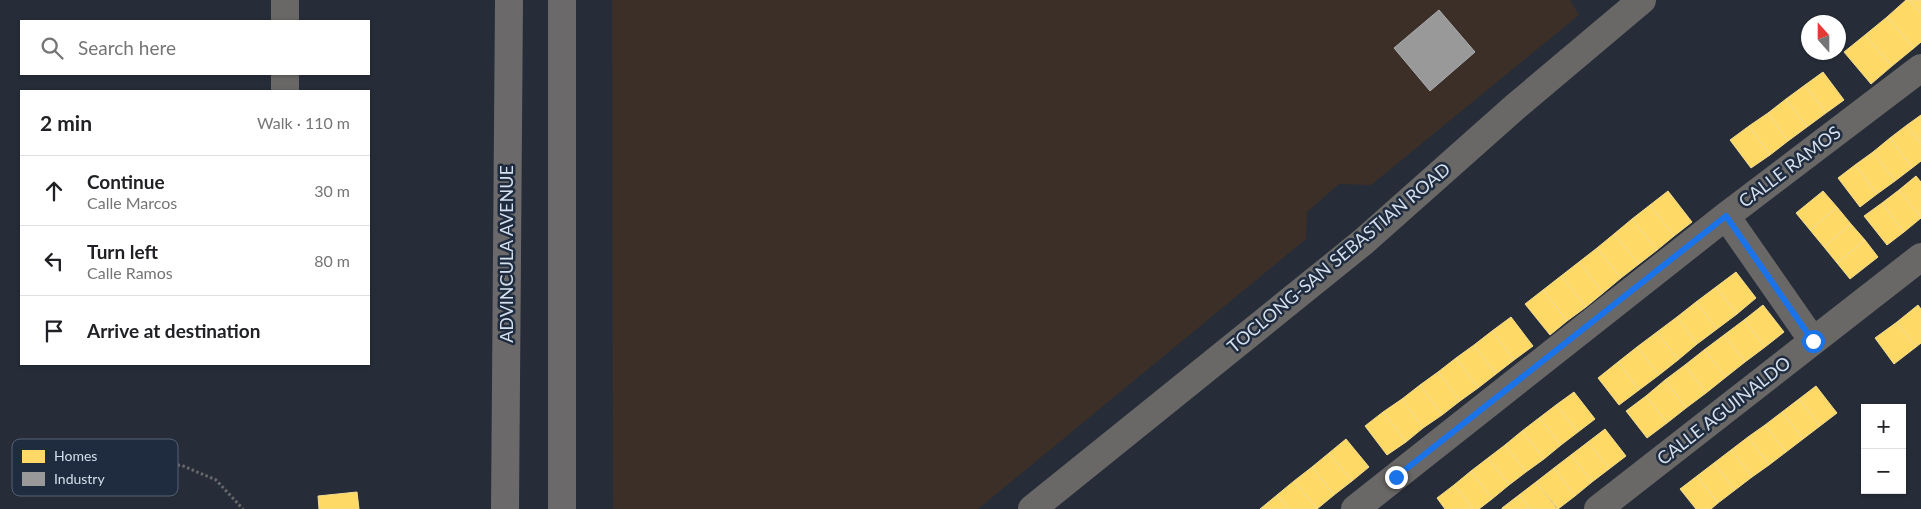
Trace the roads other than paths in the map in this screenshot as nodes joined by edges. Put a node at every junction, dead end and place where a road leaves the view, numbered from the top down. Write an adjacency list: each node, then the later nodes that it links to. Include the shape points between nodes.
1 (285, 0): 5 (street)
2 (508, 0): 12 (main road, ADVINCULA AVENUE)
3 (562, 0): 13 (main road)
4 (1642, 0): 14 (street, TOCLONG-SAN SEBASTIAN ROAD, via 1363,242)
5 (285, 20)
6 (1921, 68): 9 (street, CALLE RAMOS)
7 (285, 75): 8 (street)
8 (286, 90)
9 (1726, 216): 11 (street); 15 (street, CALLE RAMOS)
10 (1921, 258): 11 (street, CALLE AGUINALDO)
11 (1813, 341): 16 (street, CALLE AGUINALDO)
12 (505, 509)
13 (562, 509)
14 (1032, 509)
15 (1355, 509)
16 (1598, 509)

